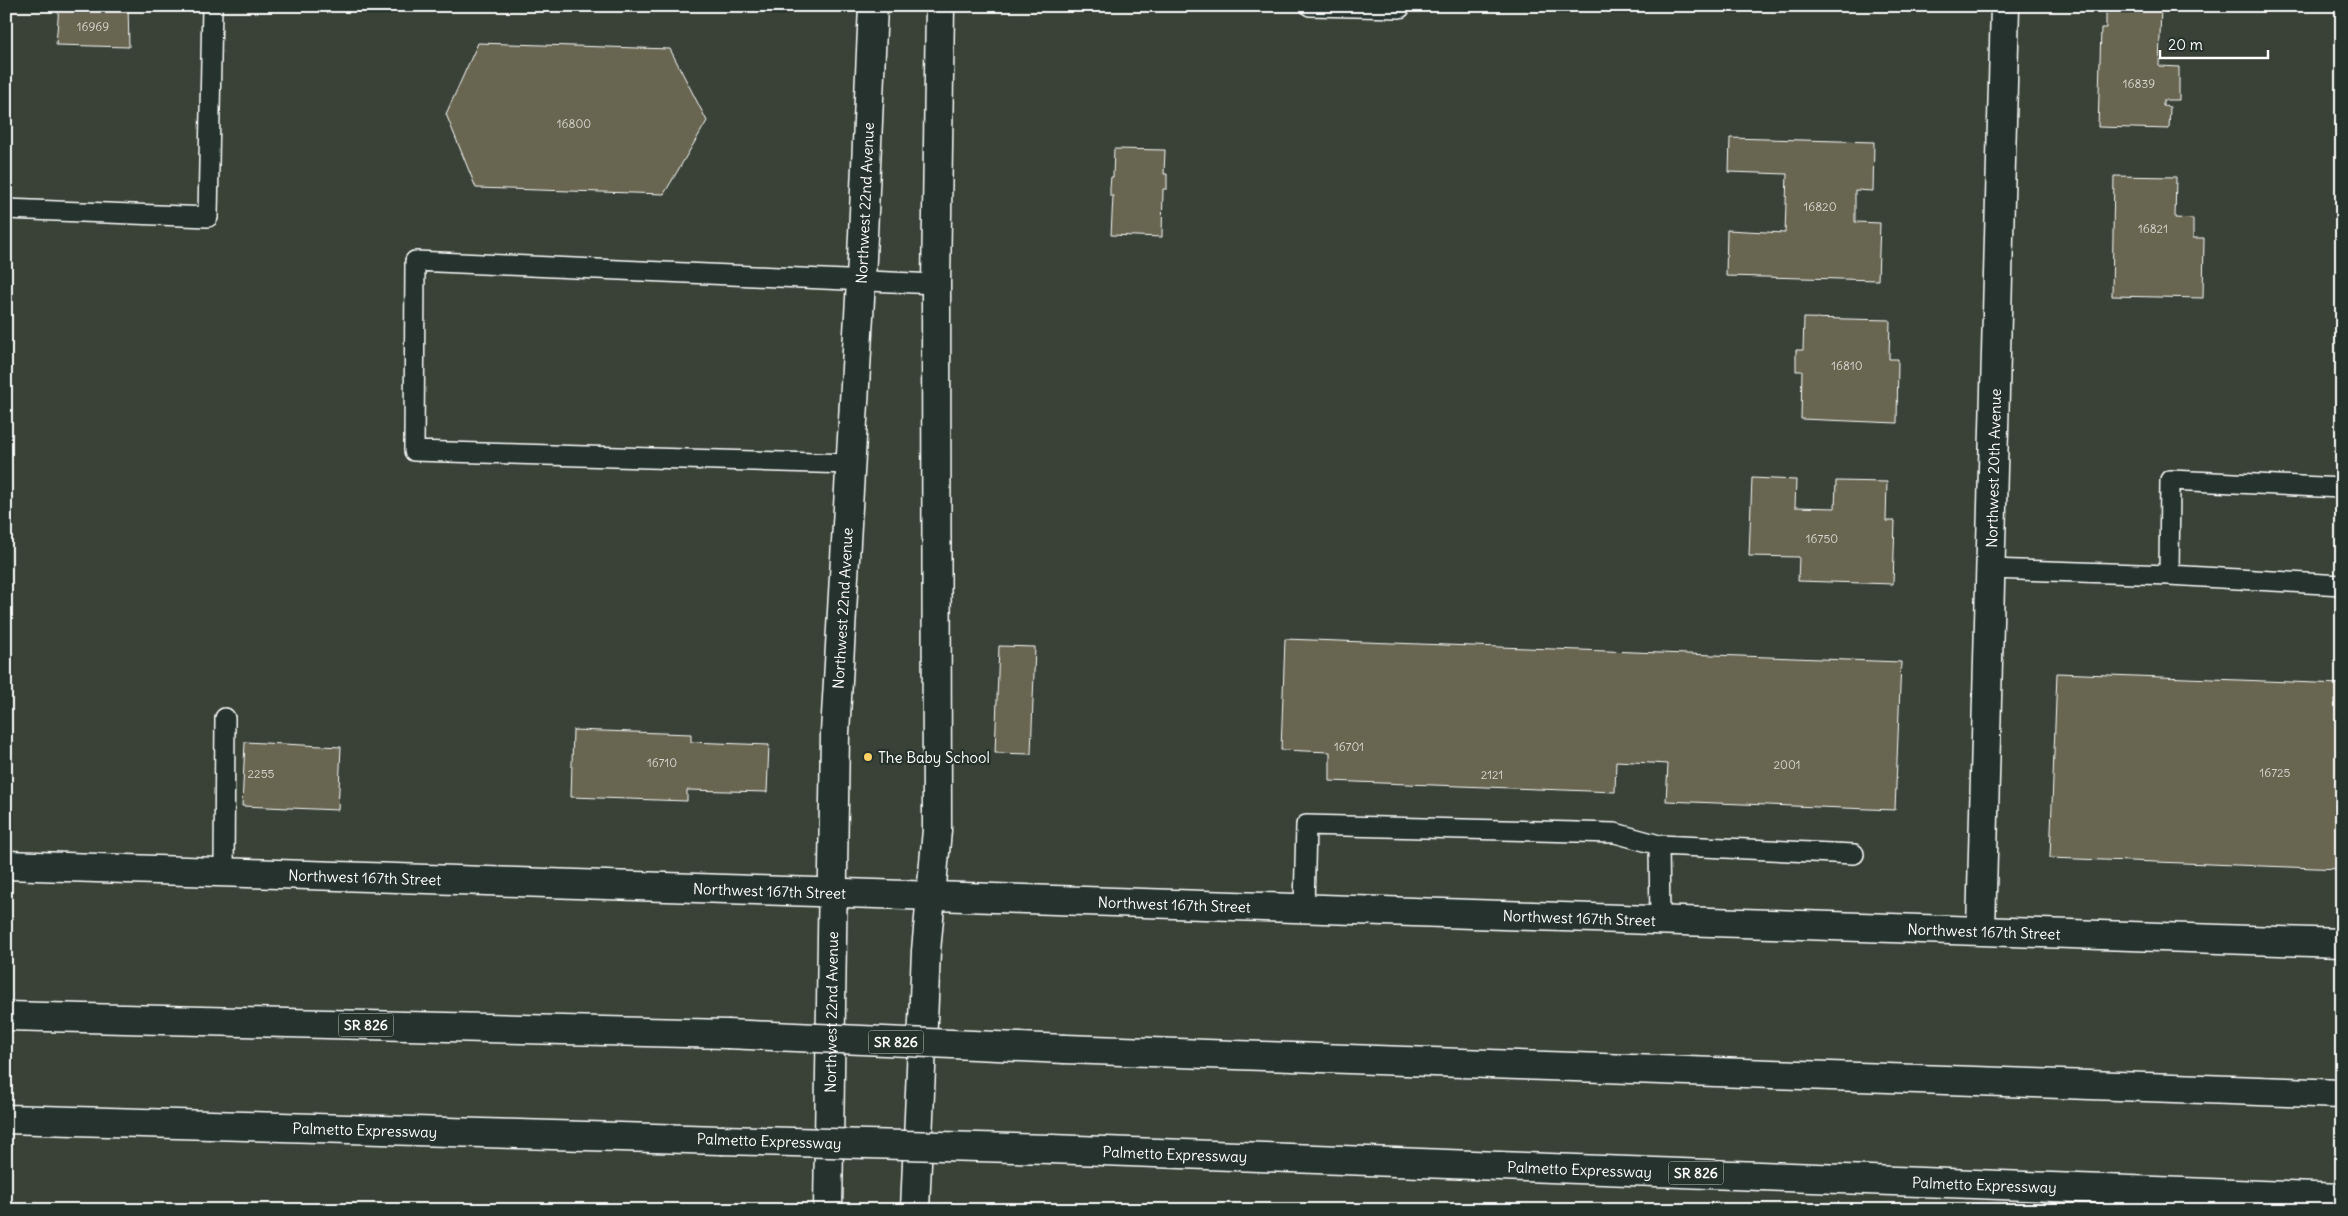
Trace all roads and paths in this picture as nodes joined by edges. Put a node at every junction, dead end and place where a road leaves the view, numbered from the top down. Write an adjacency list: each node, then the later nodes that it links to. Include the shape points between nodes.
1 (212, 6): 7 (lane, via 208,217)
2 (872, 6): 8 (main road, Northwest 22nd Avenue)
3 (940, 6): 9 (main road)
4 (1310, 6): 5 (lane)
5 (1400, 6)
6 (2005, 6): 12 (main road, Northwest 20th Avenue)
7 (6, 209)
8 (860, 281): 9 (lane); 10 (main road, Northwest 22nd Avenue); 10 (lane, via 415,261 414,451)
9 (936, 284): 21 (main road, via 937,830)
10 (850, 464): 20 (main road, Northwest 22nd Avenue, via 836,724)
11 (2342, 488): 13 (lane, via 2170,480)
12 (1990, 569): 13 (lane); 24 (main road, Northwest 20th Avenue)
13 (2169, 575): 14 (lane)
14 (2342, 585)
15 (225, 718): 19 (lane)
16 (1660, 845): 17 (lane); 22 (lane, via 1615,833 1306,825); 23 (lane)
17 (1854, 854)
18 (6, 865): 19 (main road, Northwest 167th Street)
19 (224, 872): 20 (main road, Northwest 167th Street)
20 (833, 894): 21 (main road, Northwest 167th Street); 30 (main road, Northwest 22nd Avenue)
21 (932, 895): 22 (main road, Northwest 167th Street); 31 (main road, via 926,951)
22 (1304, 907): 23 (main road, Northwest 167th Street)
23 (1660, 920): 24 (main road, Northwest 167th Street)
24 (1981, 930): 25 (main road, Northwest 167th Street)
25 (2342, 943)
26 (6, 1016): 27 (main road, SR 826, bridge, via 727,1034)
27 (2342, 1094)
28 (6, 1119): 29 (main road, Palmetto Expressway / SR 826, bridge, via 1051,1148)
29 (2342, 1198)
30 (828, 1210)
31 (915, 1210)

